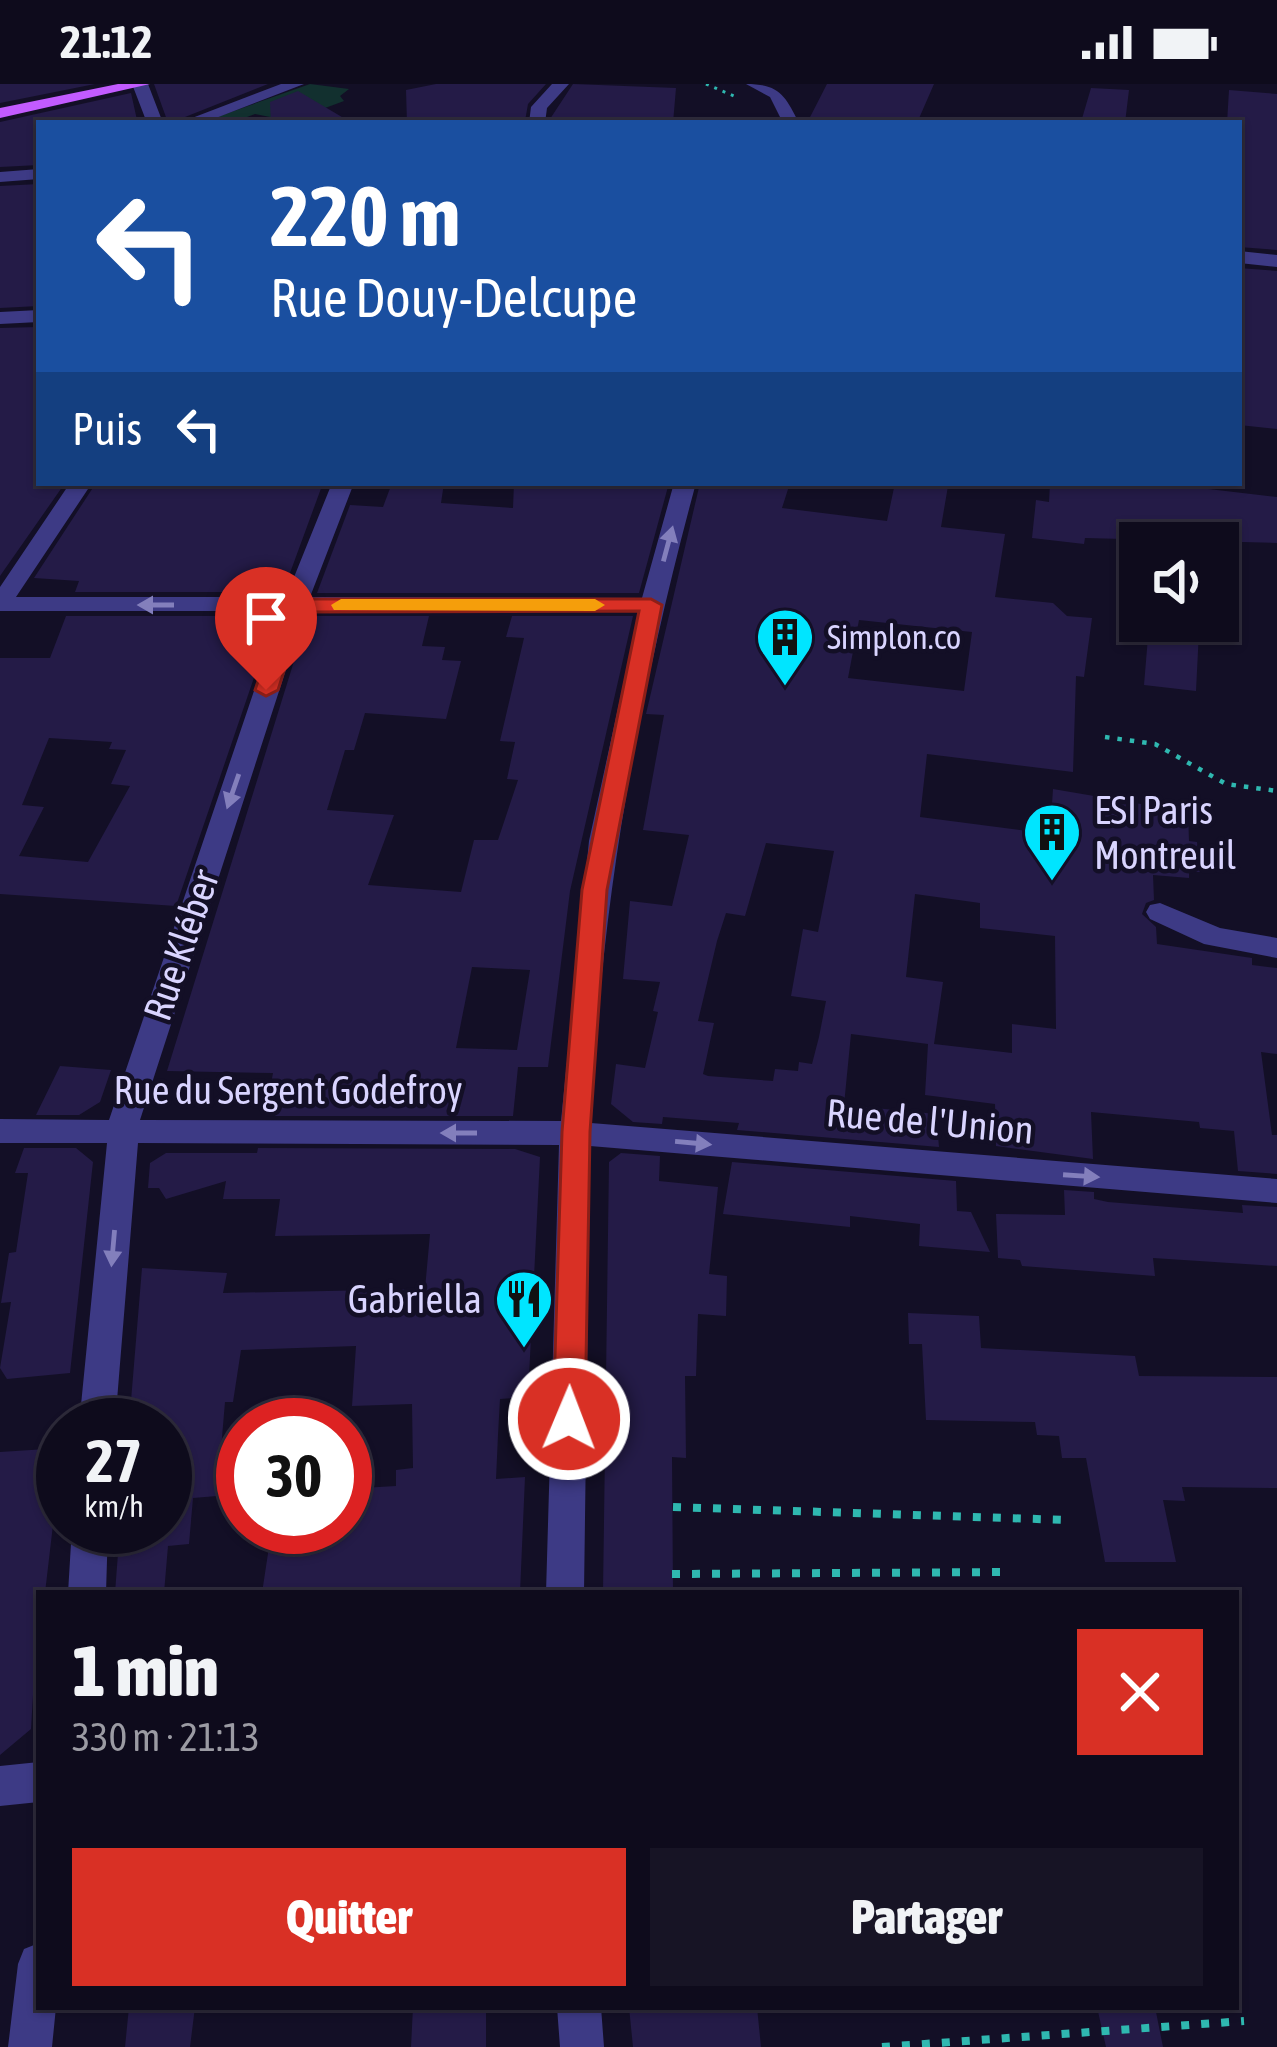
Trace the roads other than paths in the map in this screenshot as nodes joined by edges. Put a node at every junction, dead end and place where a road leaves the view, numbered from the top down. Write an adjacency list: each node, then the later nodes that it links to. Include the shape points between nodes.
1 (141, 84): 5 (main road); 6 (street)
2 (296, 84): 7 (street)
3 (561, 84): 8 (street, via 538,107)
4 (754, 84): 9 (street, via 784,91)
5 (0, 113)
6 (154, 120)
7 (195, 120)
8 (537, 120)
9 (789, 120)
10 (36, 174): 11 (street)
11 (0, 177)
12 (1242, 257): 13 (street)
13 (1277, 261)
14 (36, 316): 15 (street)
15 (0, 318)
16 (79, 486): 19 (street)
17 (342, 486): 20 (street, Rue Kléber)
18 (684, 486): 21 (street, one-way to 18)
19 (0, 604): 20 (street, one-way to 19)
20 (295, 605): 21 (street); 25 (street, Rue Kléber, one-way to 25)
21 (651, 605): 26 (street, via 595,890)
22 (1160, 912): 23 (street, via 1214,938)
23 (1277, 948)
24 (0, 1131): 25 (street, Rue du Sergent Godefroy)
25 (123, 1131): 26 (street, Rue du Sergent Godefroy, one-way to 25); 28 (street, Rue Kléber, one-way to 28)
26 (576, 1132): 27 (street, Rue de l'Union, one-way to 27); 31 (street)
27 (1277, 1191)
28 (100, 1398)
29 (89, 1554): 30 (street)
30 (87, 1590)
31 (565, 1590)
32 (36, 1782): 33 (street)
33 (0, 1786)
34 (36, 1992): 36 (street)
35 (579, 2010): 37 (street)
36 (30, 2047)
37 (582, 2047)

